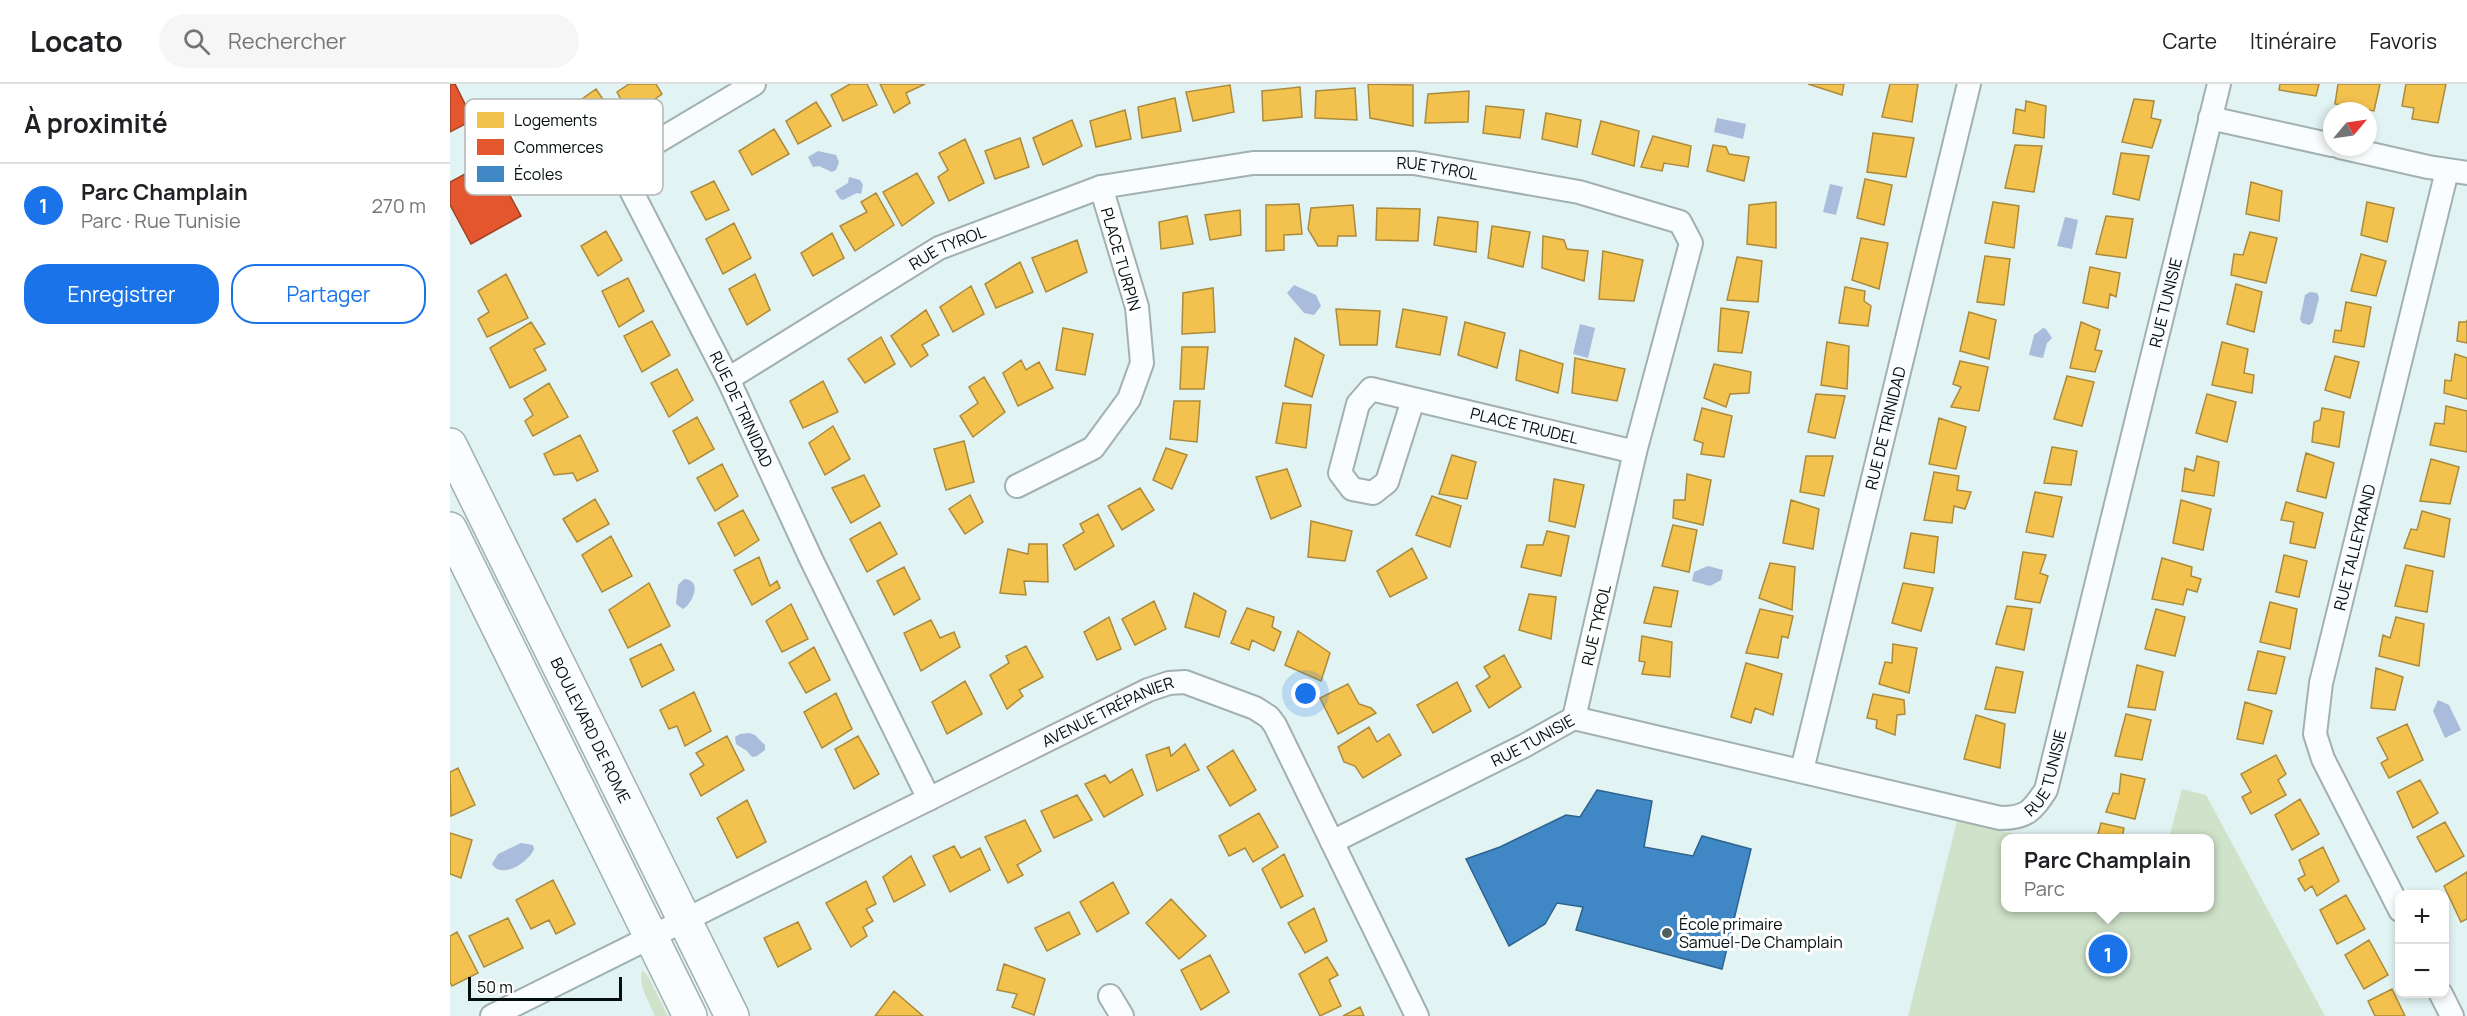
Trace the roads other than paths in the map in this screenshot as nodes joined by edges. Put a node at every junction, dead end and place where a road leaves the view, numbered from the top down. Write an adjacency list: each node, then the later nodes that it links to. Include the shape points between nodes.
1 (754, 84): 5 (street, RUE DE TRINIDAD)
2 (1969, 84): 18 (street, RUE DE TRINIDAD)
3 (2219, 84): 4 (street, RUE TUNISIE)
4 (2210, 118): 6 (street); 18 (street, RUE TUNISIE, via 2046,790 2033,809 2017,818 2000,818)
5 (663, 138)
6 (2323, 143)
7 (2377, 155): 8 (street)
8 (2457, 172): 21 (street, RUE TALLEYRAND, via 2321,683 2315,726 2323,759)
9 (1101, 187): 11 (street, RUE TYROL, via 939,248); 14 (street, RUE TYROL, via 1252,163 1414,163 1579,192 1680,222 1690,243); 15 (street, PLACE TURPIN, via 1137,307 1142,363 1129,399 1093,448)
10 (633, 195): 11 (street, RUE DE TRINIDAD)
11 (728, 379): 19 (street, RUE DE TRINIDAD)
12 (1413, 400): 14 (street, PLACE TRUDEL)
13 (450, 445): 22 (main road, BOULEVARD DE ROME)
14 (1635, 452): 17 (street, RUE TYROL)
15 (1017, 486)
16 (450, 530): 23 (main road)
17 (1574, 718): 18 (street, RUE TUNISIE); 20 (street, RUE TUNISIE)
18 (1802, 770)
19 (929, 799): 20 (street, AVENUE TRÉPANIER, via 1148,690 1178,681 1255,708 1269,717); 22 (street, AVENUE TRÉPANIER)
20 (1332, 842): 30 (street, AVENUE TRÉPANIER)
21 (2395, 900)
22 (684, 922): 23 (street, AVENUE TRÉPANIER); 28 (main road, BOULEVARD DE ROME)
23 (651, 938): 26 (street, AVENUE TRÉPANIER); 27 (main road)
24 (1110, 996): 29 (street)
25 (2443, 998): 31 (street)
26 (492, 1016)
27 (690, 1016)
28 (732, 1016)
29 (1122, 1016)
30 (1418, 1016)
31 (2452, 1016)

